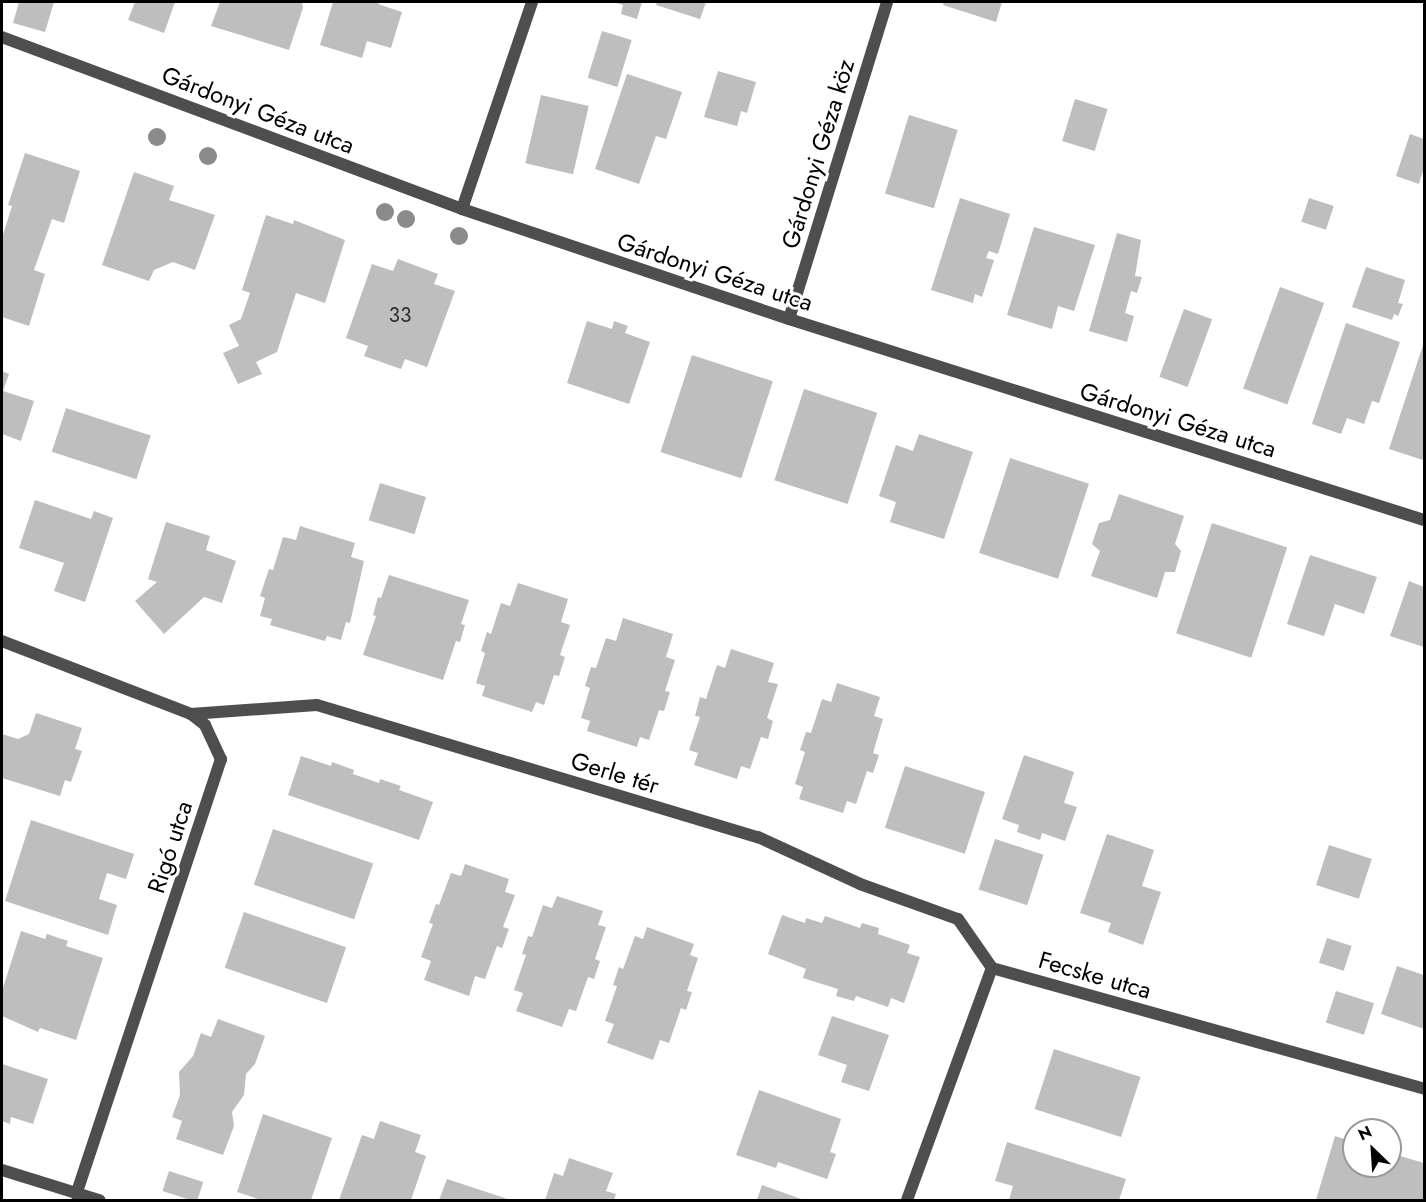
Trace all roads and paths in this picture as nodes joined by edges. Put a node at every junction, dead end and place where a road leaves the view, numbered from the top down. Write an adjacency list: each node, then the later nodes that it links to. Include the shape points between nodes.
1 (532, 2): 4 (street)
2 (887, 2): 5 (street, Gárdonyi Géza köz)
3 (2, 40): 4 (street, Gárdonyi Géza utca)
4 (462, 209): 5 (street, Gárdonyi Géza utca)
5 (789, 320): 6 (street, Gárdonyi Géza utca)
6 (1425, 520)
7 (2, 641): 8 (street, Rigó utca)
8 (190, 714): 9 (street, Gerle tér, via 317,705 758,837 860,884 958,919); 12 (street, Rigó utca, via 205,725 221,759)
9 (992, 968): 10 (street, Fecske utca); 14 (street)
10 (1425, 1089)
11 (2, 1170): 12 (street)
12 (77, 1197): 13 (street)
13 (99, 1200)
14 (907, 1200)

